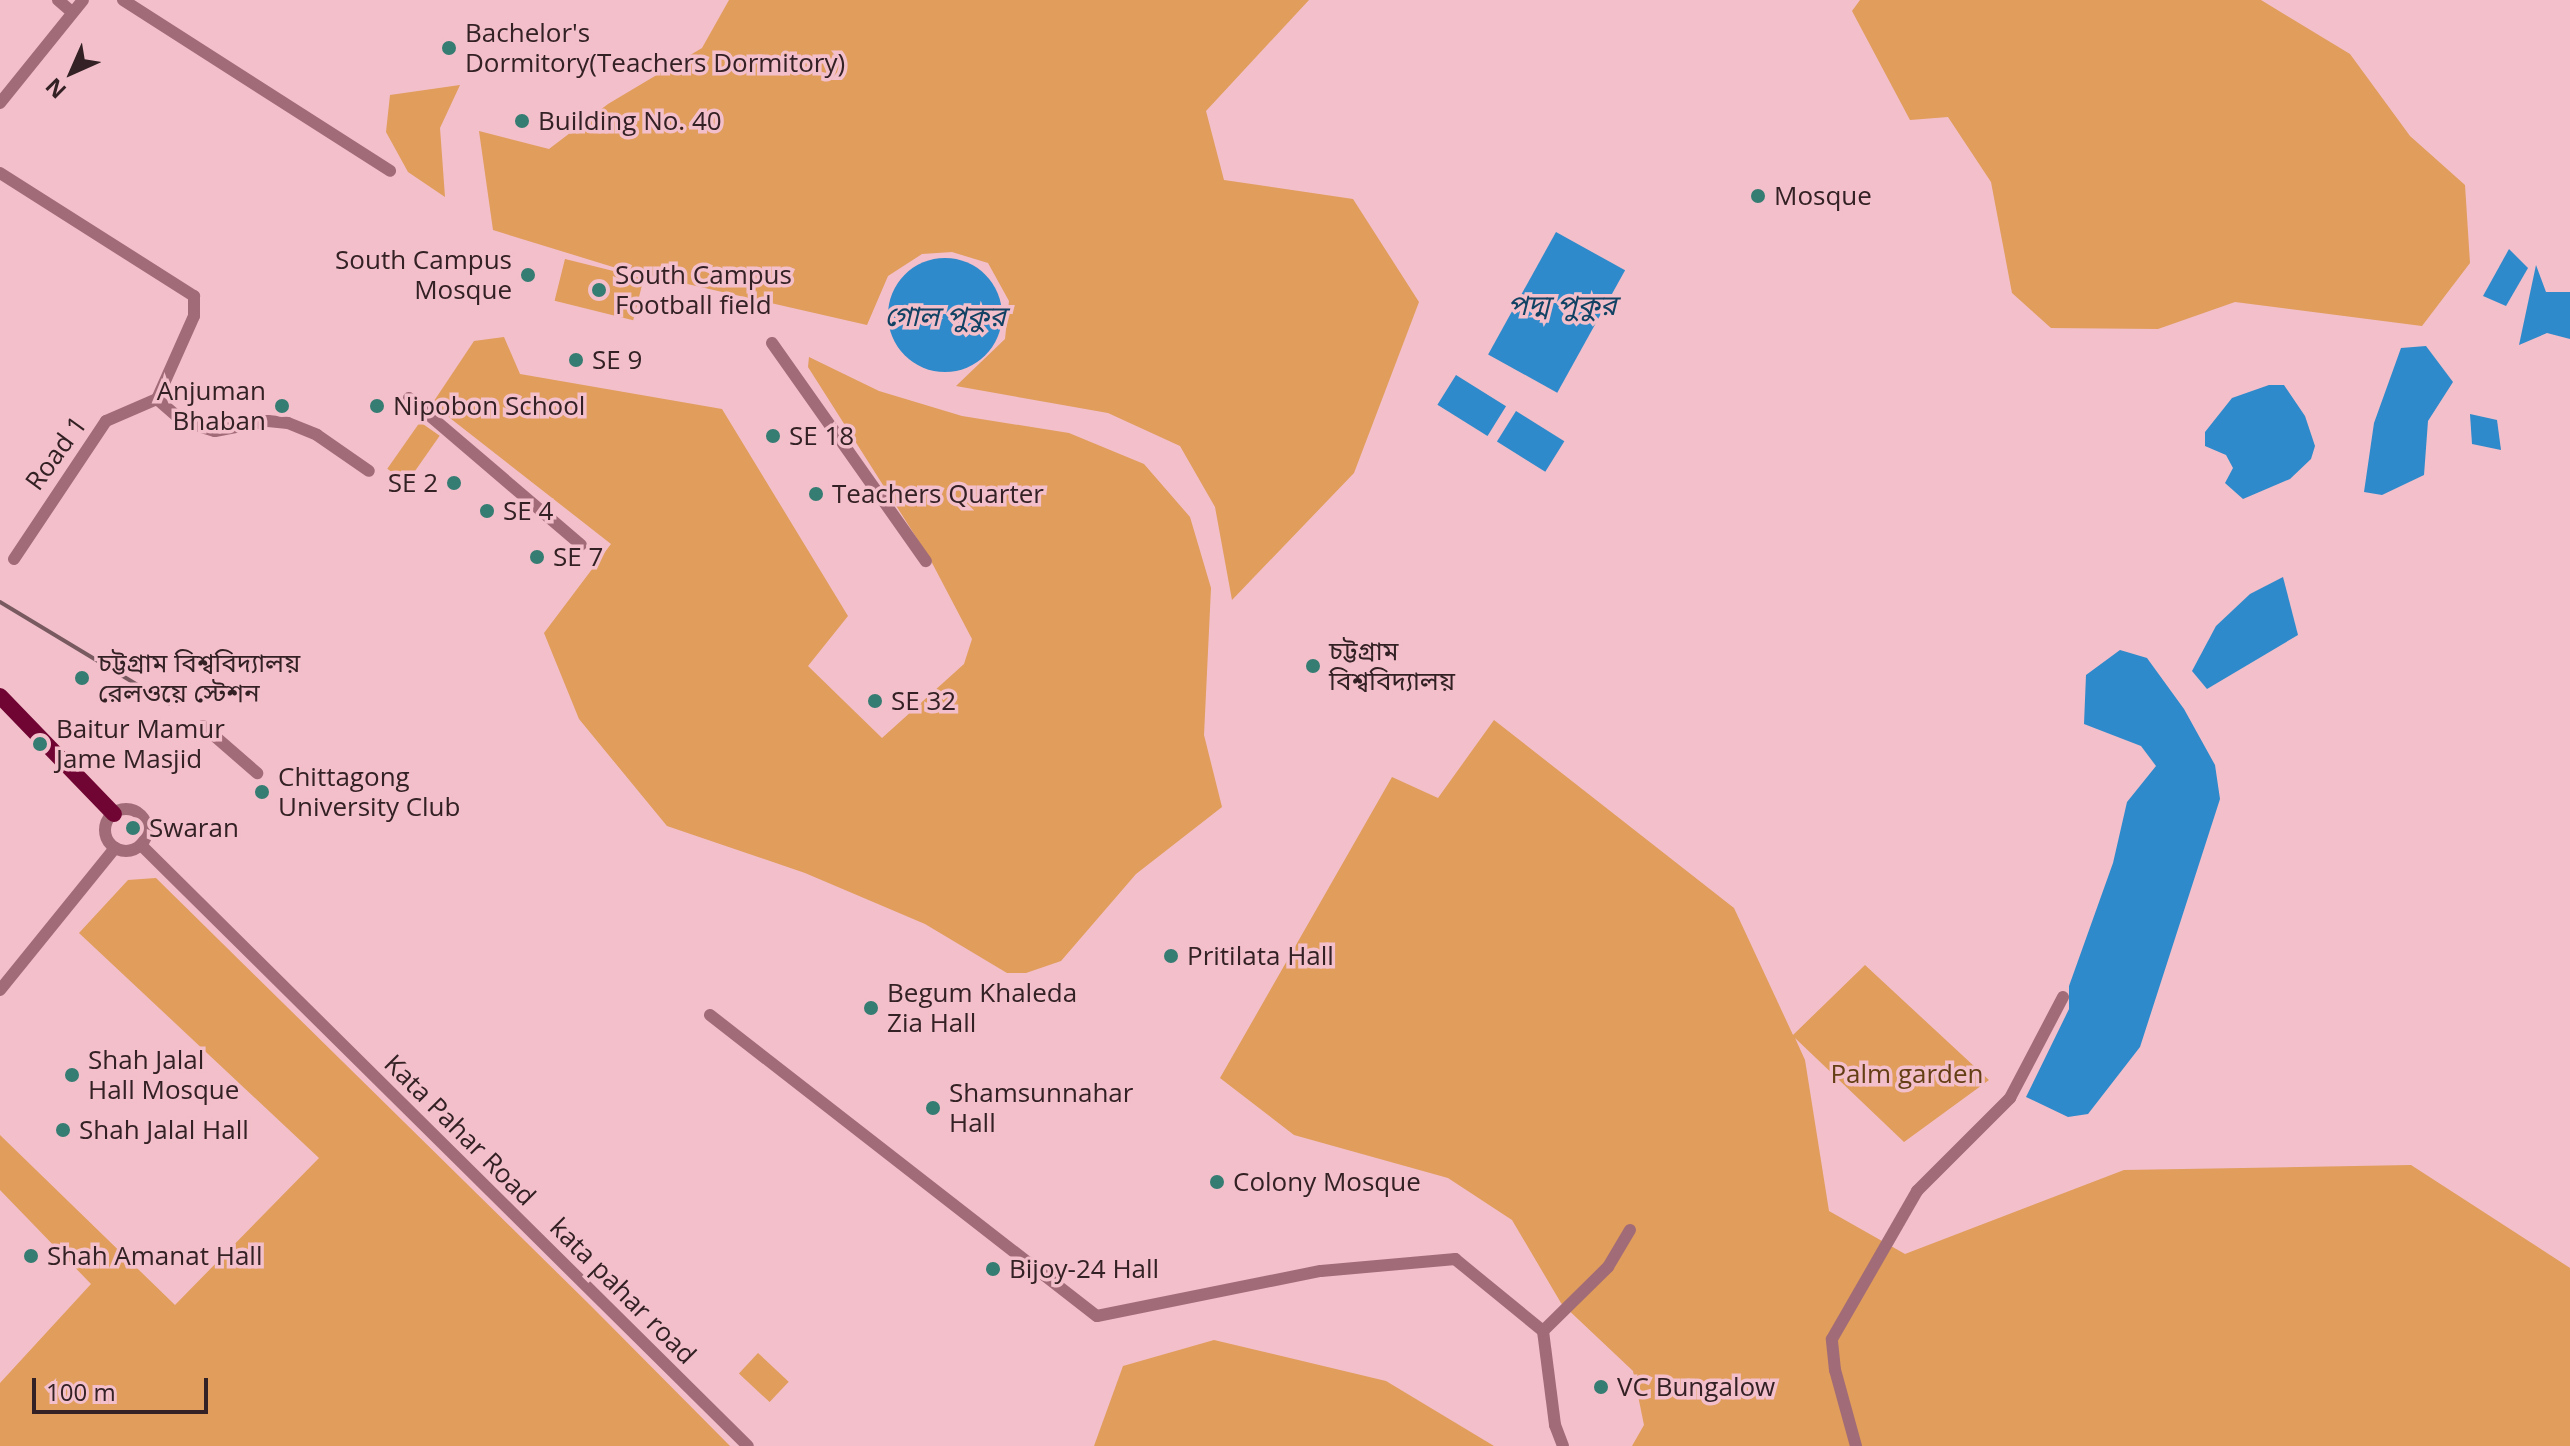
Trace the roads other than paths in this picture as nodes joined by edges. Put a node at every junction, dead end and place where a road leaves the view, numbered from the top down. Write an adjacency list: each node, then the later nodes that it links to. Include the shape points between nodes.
1 (58, 0): 4 (street)
2 (83, 0): 4 (street)
3 (123, 0): 6 (street)
4 (72, 12): 5 (street)
5 (0, 103)
6 (390, 171)
7 (0, 173): 10 (street, via 194,296 194,316)
8 (772, 343): 14 (street)
9 (409, 398): 12 (street)
10 (157, 399): 11 (street, via 182,421 215,431 268,421 288,423 317,435); 13 (street, Road 1, via 106,421)
11 (369, 471)
12 (581, 545)
13 (14, 559)
14 (926, 561)
15 (0, 696): 18 (main road)
16 (203, 726): 17 (street)
17 (257, 773)
18 (114, 814): 19 (street, via 129,810 141,816 147,833); 20 (street, via 105,831)
19 (141, 845): 20 (street, via 126,851); 27 (street, Kata Pahar Road)
20 (115, 848): 22 (street)
21 (159, 862): 27 (street, kata pahar road)
22 (0, 990)
23 (2063, 997): 30 (street, via 2010,1098 1917,1191 1832,1339)
24 (710, 1015): 26 (street, via 1097,1316 1321,1271 1455,1259)
25 (1630, 1230): 26 (street, via 1608,1267)
26 (1543, 1331): 29 (street, via 1555,1425)
27 (737, 1435): 28 (street, Kata Pahar Road)
28 (748, 1446)
29 (1563, 1446)
30 (1856, 1446)

